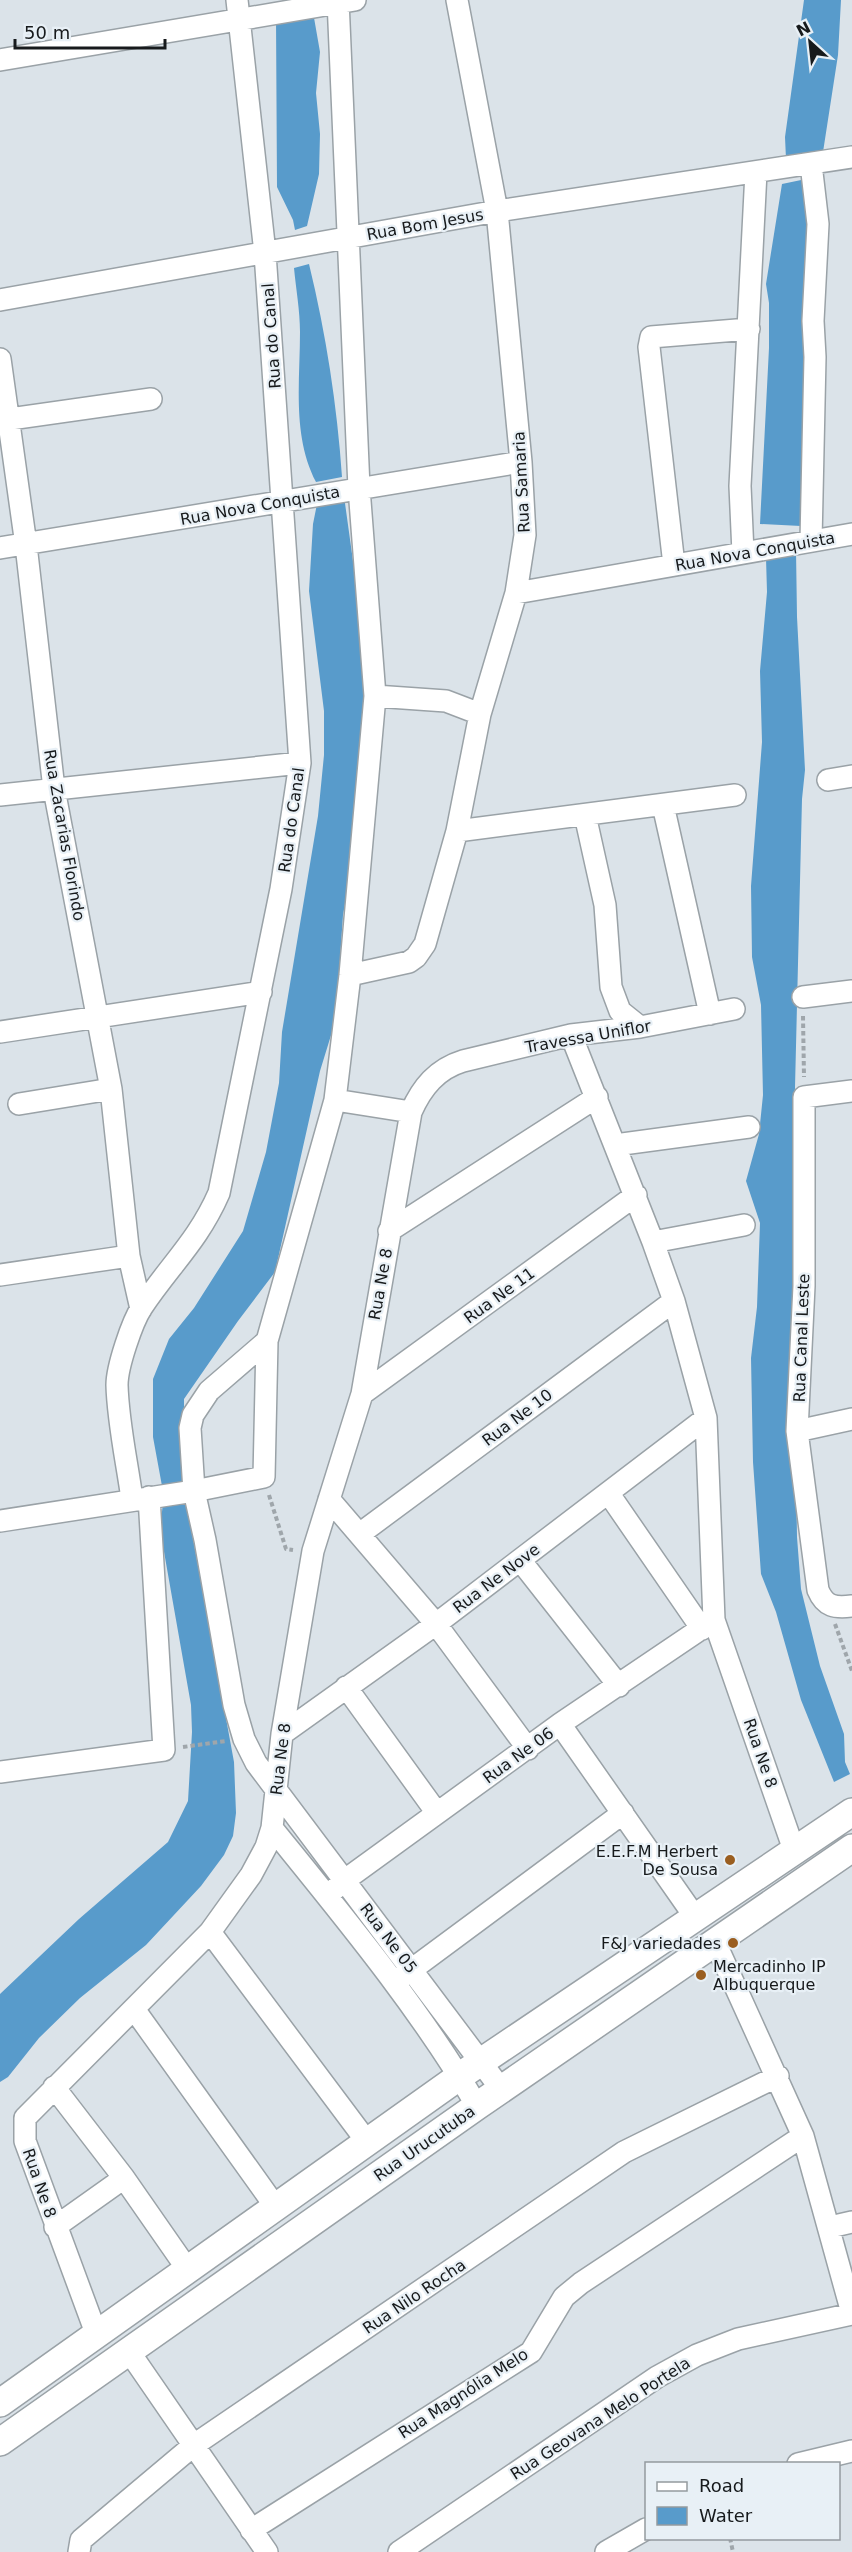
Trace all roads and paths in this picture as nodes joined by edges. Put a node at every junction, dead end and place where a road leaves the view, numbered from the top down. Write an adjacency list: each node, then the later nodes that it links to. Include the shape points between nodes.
1 (457, 0): 8 (street, Rua Samaria)
2 (344, 1): 3 (street); 9 (street)
3 (238, 10): 4 (street); 10 (street, Rua do Canal)
4 (0, 60)
5 (852, 157): 6 (street, Rua Bom Jesus)
6 (811, 164): 7 (street, Rua Bom Jesus); 20 (street, via 818,224 813,306)
7 (756, 172): 8 (street, Rua Bom Jesus); 12 (street)
8 (497, 211): 9 (street, Rua Bom Jesus); 16 (street, Rua Samaria)
9 (349, 237): 10 (street, Rua Bom Jesus); 17 (street)
10 (265, 253): 11 (street, Rua Bom Jesus); 18 (street, Rua do Canal)
11 (0, 300)
12 (749, 329): 23 (street, via 740,486); 24 (street, via 651,337)
13 (0, 359): 15 (street, Rua Zacarias Florindo)
14 (151, 399): 15 (street)
15 (10, 419): 21 (street, Rua Zacarias Florindo)
16 (521, 462): 17 (street, Rua Nova Conquista); 25 (street, Rua Samaria, via 525,535)
17 (359, 488): 18 (street, Rua Nova Conquista); 26 (street)
18 (283, 502): 21 (street, Rua Nova Conquista); 28 (street, Rua do Canal)
19 (852, 534): 20 (street, Rua Nova Conquista)
20 (811, 541): 23 (street, Rua Nova Conquista)
21 (26, 545): 22 (street, Rua Nova Conquista); 31 (street, Rua Zacarias Florindo)
22 (0, 548)
23 (743, 553): 24 (street, Rua Nova Conquista)
24 (674, 565): 25 (street, Rua Nova Conquista)
25 (516, 593): 27 (street, Rua Samaria)
26 (375, 696): 27 (street, via 446,701); 37 (street)
27 (480, 714): 36 (street, Rua Samaria)
28 (300, 763): 31 (street); 39 (street, Rua do Canal)
29 (852, 776): 30 (street)
30 (828, 780)
31 (54, 789): 32 (street); 43 (street, Rua Zacarias Florindo)
32 (0, 795)
33 (735, 795): 34 (street)
34 (663, 805): 35 (street); 42 (street)
35 (585, 815): 36 (street); 44 (street, via 605,905 611,987 620,1011)
36 (457, 831): 37 (street, Rua Samaria, via 421,952 409,962)
37 (350, 975): 51 (street)
38 (852, 991): 40 (street)
39 (261, 992): 43 (street); 63 (street, Rua do Canal, via 219,1193 194,1240)
40 (803, 997): 50 (path)
41 (734, 1009): 42 (street, Travessa Uniflor)
42 (710, 1014): 44 (street, Travessa Uniflor)
43 (98, 1016): 45 (street); 47 (street, Rua Zacarias Florindo)
44 (640, 1027): 46 (street, Travessa Uniflor)
45 (0, 1032)
46 (571, 1035): 49 (street, Rua Ne 8); 52 (street, Travessa Uniflor, via 447,1066)
47 (111, 1089): 53 (street); 60 (street, Rua Zacarias Florindo)
48 (852, 1091): 50 (street)
49 (597, 1097): 55 (street, Rua Ne 8); 58 (street)
50 (804, 1097): 68 (street, Rua Canal Leste, via 804,1286)
51 (335, 1100): 52 (street); 64 (street)
52 (415, 1102): 58 (street, Rua Ne 8)
53 (19, 1104)
54 (749, 1128): 55 (street)
55 (615, 1145): 56 (street, Rua Ne 8)
56 (636, 1195): 59 (street, Rua Ne 8); 65 (street, Rua Ne 11)
57 (744, 1226): 59 (street)
58 (389, 1231): 65 (street, Rua Ne 8)
59 (653, 1242): 62 (street, Rua Ne 8)
60 (129, 1256): 61 (street); 63 (street, Rua Zacarias Florindo)
61 (0, 1275)
62 (674, 1301): 66 (street, Rua Ne 8); 75 (street, Rua Ne 10)
63 (141, 1309): 72 (street, Rua do Canal, via 117,1383)
64 (267, 1341): 69 (street); 70 (street, Rua Ne 05, via 209,1391 193,1415 190,1428)
65 (362, 1394): 73 (street, Rua Ne 8)
66 (706, 1418): 71 (street, Rua Ne Nove); 81 (street, Rua Ne 8)
67 (852, 1419): 68 (street)
68 (797, 1431): 78 (street, Rua Canal Leste, via 818,1590)
69 (264, 1477): 70 (street); 76 (path, via 286,1549)
70 (194, 1491): 72 (street); 91 (street, Rua Ne 05, via 234,1705 256,1763)
71 (609, 1494): 77 (street, Rua Ne Nove); 81 (street)
72 (140, 1498): 74 (street); 88 (street, Rua do Canal)
73 (329, 1499): 75 (street); 76 (street, Rua Ne 8)
74 (0, 1521)
75 (361, 1533): 80 (street)
76 (313, 1551): 86 (street, Rua Ne 8)
77 (520, 1560): 80 (street, Rua Ne Nove); 83 (street)
78 (826, 1604): 79 (street); 82 (path)
79 (852, 1606)
80 (436, 1624): 84 (street, Rua Ne Nove); 89 (street)
81 (708, 1624): 83 (street, Rua Ne 06); 97 (street, Rua Ne 8)
82 (852, 1671)
83 (620, 1686): 85 (street, Rua Ne 06)
84 (346, 1687): 86 (street, Rua Ne Nove); 93 (street)
85 (560, 1724): 89 (street, Rua Ne 06); 94 (street)
86 (282, 1734): 91 (street, Rua Ne 8)
87 (234, 1740): 88 (path)
88 (171, 1749): 90 (street)
89 (528, 1749): 93 (street, Rua Ne 06)
90 (0, 1772)
91 (276, 1788): 95 (street, Rua Ne 8); 98 (street, Rua Ne 05)
92 (852, 1812): 97 (street, Rua Urucutuba)
93 (437, 1813): 98 (street, Rua Ne 06)
94 (623, 1813): 100 (street); 103 (street)
95 (272, 1828): 99 (street, Rua Ne 05); 101 (street, Rua Ne 8, via 251,1875)
96 (852, 1848): 102 (street, Rua Urucutuba)
97 (794, 1850): 100 (street, Rua Urucutuba)
98 (345, 1880): 99 (street, Rua Ne 06); 103 (street, Rua Ne 05)
99 (327, 1896): 104 (street, Rua Ne 05)
100 (694, 1917): 106 (street, Rua Urucutuba)
101 (210, 1932): 105 (street, Rua Ne 8); 112 (street)
102 (715, 1942): 107 (street); 109 (street, Rua Urucutuba)
103 (412, 1967): 104 (street); 106 (street, Rua Ne 05)
104 (394, 1985): 106 (street, Rua Ne 05)
105 (134, 2008): 108 (street, Rua Ne 8); 114 (street)
106 (470, 2070): 109 (street, Rua Ne 05); 110 (street, Rua Ne 05); 112 (street, Rua Urucutuba)
107 (778, 2076): 111 (street); 124 (street, Rua Nilo Rocha, via 624,2152)
108 (54, 2087): 113 (street); 116 (street, Rua Ne 8, via 26,2118 24,2127)
109 (501, 2089): 110 (street, Rua Urucutuba)
110 (477, 2106): 121 (street, Rua Urucutuba)
111 (803, 2136): 117 (street); 127 (street, Rua Magnólia Melo, via 581,2283 564,2297 531,2352)
112 (368, 2143): 114 (street, Rua Urucutuba)
113 (124, 2178): 116 (street); 118 (street)
114 (275, 2206): 118 (street, Rua Urucutuba)
115 (852, 2222): 117 (street)
116 (55, 2227): 120 (street, Rua Ne 8)
117 (830, 2227): 119 (street)
118 (188, 2270): 120 (street, Rua Urucutuba)
119 (852, 2313): 131 (street, Rua Geovana Melo Portela, via 738,2339 697,2355 657,2377)
120 (96, 2333): 122 (street, Rua Urucutuba)
121 (128, 2350): 123 (street, Rua Urucutuba); 124 (street)
122 (0, 2403)
123 (0, 2442)
124 (194, 2445): 127 (street); 129 (street, Rua Nilo Rocha, via 81,2540)
125 (852, 2451): 126 (street)
126 (802, 2462)
127 (251, 2530): 130 (street)
128 (645, 2530): 132 (street)
129 (79, 2552)
130 (267, 2552)
131 (399, 2552)
132 (606, 2552)

